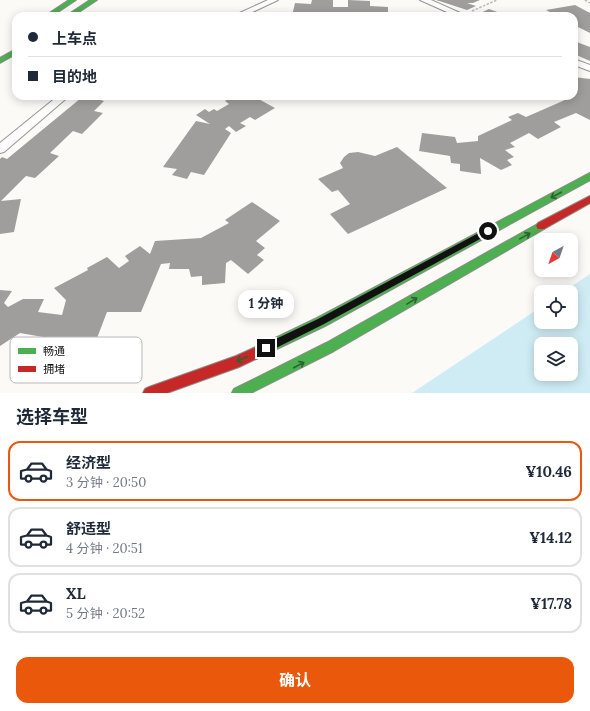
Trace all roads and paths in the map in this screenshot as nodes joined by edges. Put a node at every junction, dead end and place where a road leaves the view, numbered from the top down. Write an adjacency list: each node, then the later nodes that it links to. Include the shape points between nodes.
1 (73, 0): 8 (main road)
2 (94, 0): 9 (main road)
3 (274, 0): 10 (street)
4 (424, 0): 11 (street)
5 (497, 0): 12 (path)
6 (585, 0): 7 (path)
7 (590, 3)
8 (54, 12)
9 (75, 12)
10 (247, 12)
11 (452, 12)
12 (471, 12)
13 (12, 54): 14 (main road)
14 (0, 61)
15 (578, 64): 16 (street)
16 (590, 68)
17 (59, 100): 18 (street)
18 (0, 149)
19 (590, 176): 21 (main road, one-way to 21, via 321,322 239,361)
20 (590, 199): 22 (main road, one-way to 20, via 281,374 337,344)
21 (149, 393)
22 (238, 393)

